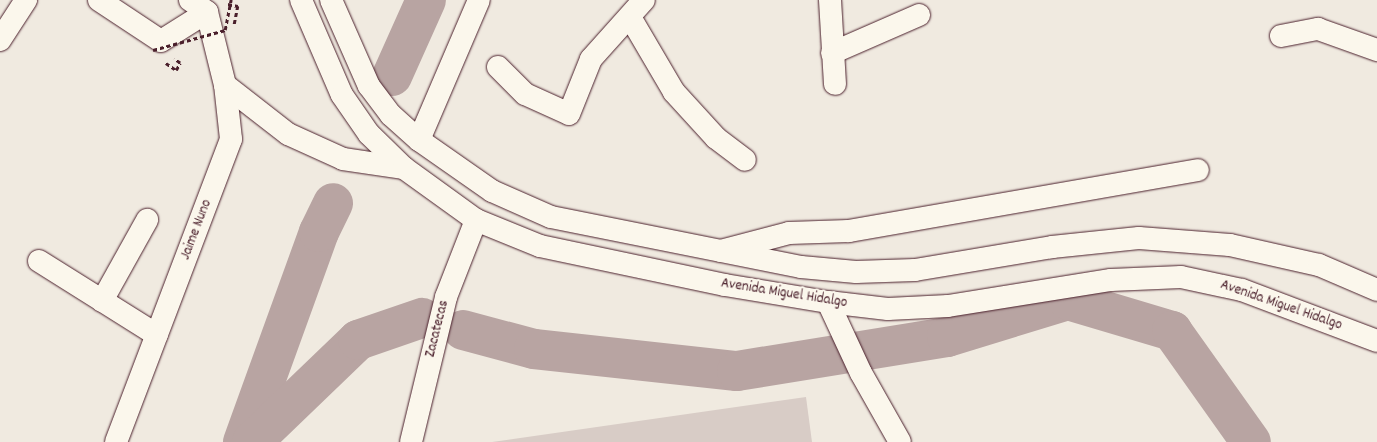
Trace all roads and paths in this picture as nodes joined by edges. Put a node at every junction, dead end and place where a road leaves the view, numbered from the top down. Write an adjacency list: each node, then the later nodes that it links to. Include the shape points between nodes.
1 (26, 0): 15 (main road)
2 (99, 0): 9 (main road, via 161,41)
3 (231, 0): 16 (path, bridge, via 225,30)
4 (301, 0): 24 (main road, Avenida Miguel Hidalgo, via 342,95 370,134)
5 (331, 0): 22 (main road, Avenida Miguel Hidalgo, via 369,86 391,115)
6 (479, 0): 22 (main road)
7 (644, 0): 12 (main road)
8 (830, 0): 18 (main road)
9 (203, 4): 21 (main road, Jaime Nuno)
10 (238, 6): 13 (path)
11 (919, 15): 18 (main road)
12 (630, 17): 19 (main road, via 591,59 569,114 525,94); 23 (main road, via 674,92 716,138)
13 (234, 28)
14 (1281, 36): 17 (main road, via 1318,29)
15 (0, 40)
16 (153, 50)
17 (1377, 50)
18 (832, 52): 20 (main road)
19 (498, 67)
20 (835, 84)
21 (225, 85): 24 (main road, via 288,134 343,159); 33 (main road, Jaime Nuno, via 231,139)
22 (419, 140): 28 (main road, Avenida Miguel Hidalgo, via 492,192 551,217)
23 (745, 160)
24 (404, 168): 27 (main road, Avenida Miguel Hidalgo)
25 (1198, 170): 28 (main road, via 849,231 789,234)
26 (147, 220): 31 (main road)
27 (476, 220): 32 (main road, Avenida Miguel Hidalgo, via 540,246 725,285); 36 (main road, Zacatecas, via 446,297)
28 (721, 251): 30 (main road, Avenida Miguel Hidalgo, via 801,267 856,272 915,270 1052,247 1139,238 1230,244 1319,265)
29 (39, 261): 31 (main road)
30 (1377, 290)
31 (102, 301): 33 (main road)
32 (828, 302): 34 (main road, Avenida Miguel Hidalgo, via 888,309 948,306 1112,280 1181,277 1242,290); 37 (main road, via 861,373)
33 (156, 335): 35 (main road, Jaime Nuno)
34 (1377, 341)
35 (116, 442)
36 (411, 442)
37 (900, 442)

